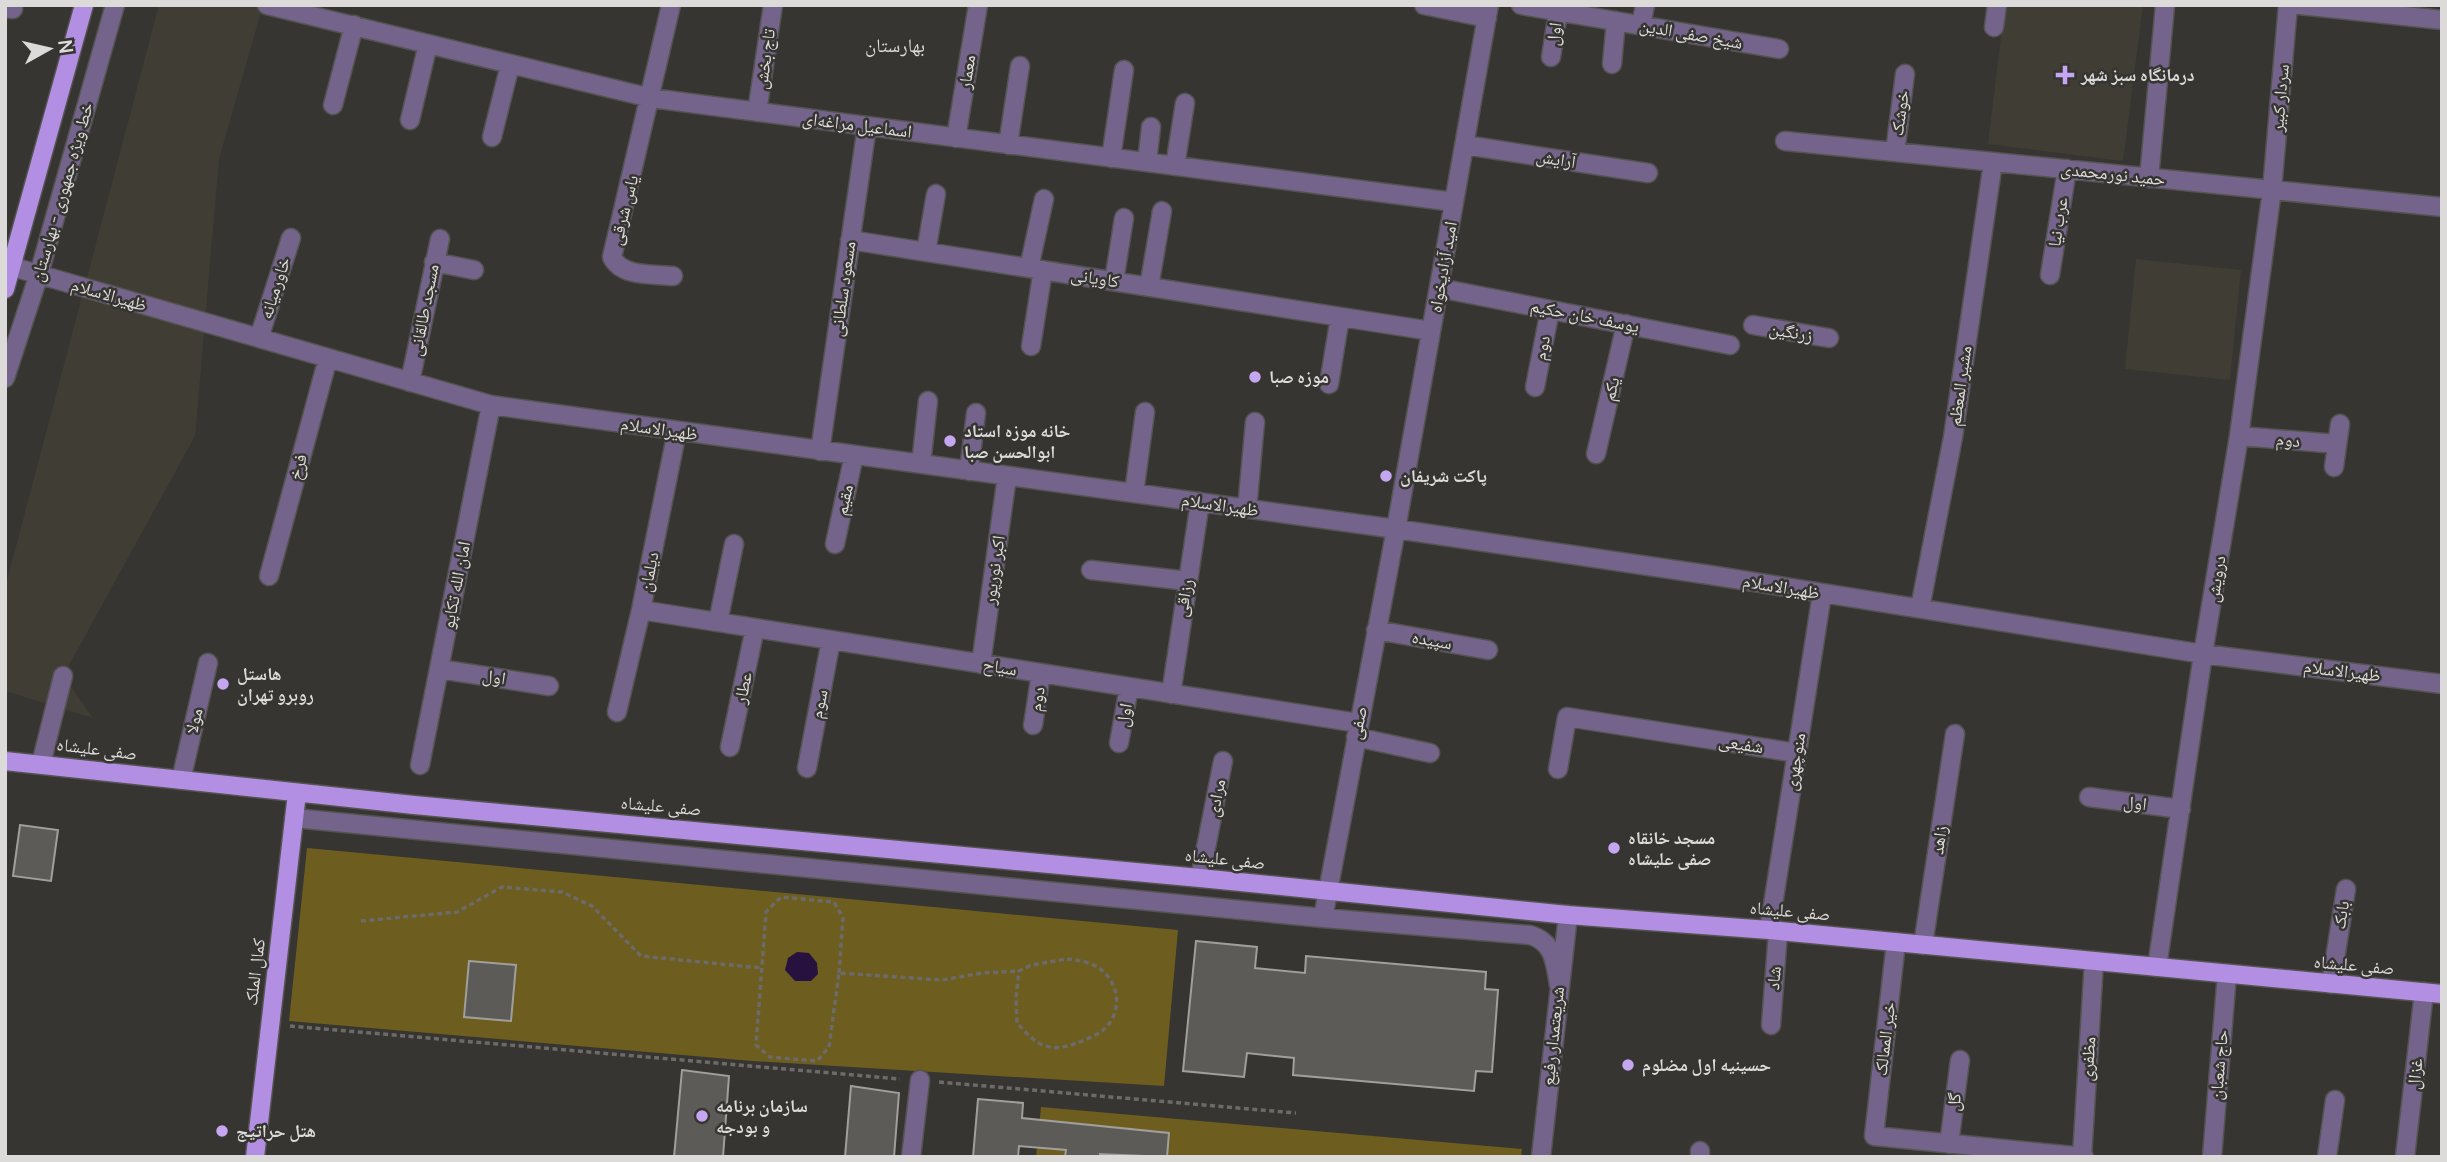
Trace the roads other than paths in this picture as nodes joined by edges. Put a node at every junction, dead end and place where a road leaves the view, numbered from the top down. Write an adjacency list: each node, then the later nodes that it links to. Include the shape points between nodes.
1 (85, 5): 66 (main road)
2 (115, 5): 64 (street, خط ویژه جمهوری - بهارستان)
3 (267, 5): 19 (street, اسماعیل مراغه‌ای)
4 (671, 5): 30 (street, یاس شرقی)
5 (772, 5): 33 (street, تاج بخش)
6 (978, 5): 38 (street, معمار)
7 (1424, 5): 15 (street)
8 (1521, 5): 16 (street, شیخ صفی الدین)
9 (1644, 5): 20 (street)
10 (1997, 5): 21 (street)
11 (2165, 5): 49 (street)
12 (2288, 5): 50 (street, سردار کبیر)
13 (2301, 5): 14 (street)
14 (2375, 9): 17 (street)
15 (1488, 11): 41 (street, امید آزادیخواه)
16 (1558, 12): 18 (street, شیخ صفی الدین); 24 (street, اول)
17 (2442, 20)
18 (1616, 21): 20 (street, شیخ صفی الدین); 25 (street)
19 (354, 25): 22 (street, اسماعیل مراغه‌ای); 32 (street)
20 (1641, 25): 23 (street, شیخ صفی الدین)
21 (1994, 27)
22 (428, 44): 26 (street, اسماعیل مراغه‌ای); 34 (street)
23 (1779, 49)
24 (1551, 57)
25 (1612, 64)
26 (510, 65): 30 (street, اسماعیل مراغه‌ای); 37 (street)
27 (1020, 66): 40 (street)
28 (1124, 69): 43 (street)
29 (1905, 74): 42 (street, خوشک)
30 (650, 99): 33 (street, اسماعیل مراغه‌ای); 67 (street, یاس شرقی, via 612,257 624,270)
31 (1185, 103): 46 (street)
32 (333, 105)
33 (757, 112): 35 (street, اسماعیل مراغه‌ای)
34 (410, 120)
35 (867, 127): 38 (street, اسماعیل مراغه‌ای); 59 (street, مسعود سلطانی)
36 (1151, 127): 44 (street)
37 (492, 137)
38 (956, 138): 40 (street, اسماعیل مراغه‌ای)
39 (1785, 141): 42 (street, حمید نورمحمدی)
40 (1008, 145): 43 (street, اسماعیل مراغه‌ای)
41 (1465, 145): 48 (street, آرایش); 53 (street, امید آزادیخواه)
42 (1895, 152): 45 (street, حمید نورمحمدی)
43 (1111, 158): 44 (street, اسماعیل مراغه‌ای)
44 (1147, 162): 46 (street, اسماعیل مراغه‌ای)
45 (1993, 162): 47 (street, حمید نورمحمدی); 111 (street, مشیر المعظم, via 1952,437)
46 (1175, 166): 53 (street, اسماعیل مراغه‌ای)
47 (2067, 169): 49 (street, حمید نورمحمدی); 65 (street, عرب نیا)
48 (1648, 173)
49 (2149, 177): 50 (street, حمید نورمحمدی)
50 (2273, 190): 54 (street, حمید نورمحمدی); 92 (street, درویش)
51 (936, 194): 60 (street)
52 (1044, 199): 62 (street)
53 (1454, 202): 70 (street, امید آزادیخواه)
54 (2442, 207)
55 (1162, 211): 69 (street)
56 (1124, 218): 68 (street)
57 (291, 239): 76 (street, خاورمیانه)
58 (440, 239): 61 (street, مسجد طالقانی)
59 (850, 240): 60 (street, کاویانی); 94 (street, مسعود سلطانی)
60 (926, 252): 62 (street, کاویانی)
61 (434, 262): 63 (street); 82 (street, مسجد طالقانی)
62 (1036, 269): 68 (street, کاویانی); 79 (street)
63 (474, 270)
64 (39, 274): 66 (street, ظهیرالاسلام); 76 (street, ظهیرالاسلام); 81 (street, خط ویژه جمهوری - بهارستان)
65 (2050, 275)
66 (8, 276)
67 (673, 276)
68 (1114, 281): 69 (street, کاویانی)
69 (1149, 287): 72 (street, کاویانی)
70 (1439, 288): 71 (street, یوسف خان حکیم); 75 (street, امید آزادیخواه)
71 (1550, 310): 73 (street, یوسف خان حکیم); 84 (street, دوم)
72 (1340, 317): 75 (street, کاویانی); 83 (street)
73 (1626, 324): 78 (street, یوسف خان حکیم); 95 (street, یکم)
74 (1753, 325): 77 (street, زرنگین)
75 (1432, 331): 104 (street, امید آزادیخواه)
76 (259, 338): 80 (street, ظهیرالاسلام)
77 (1829, 338)
78 (1730, 345)
79 (1031, 346)
80 (328, 358): 82 (street, ظهیرالاسلام); 108 (street, فرخ)
81 (5, 378)
82 (410, 382): 86 (street, ظهیرالاسلام)
83 (1329, 384)
84 (1535, 387)
85 (928, 401): 97 (street)
86 (491, 405): 91 (street, ظهیرالاسلام); 121 (street, امان الله تکاپو)
87 (1145, 412): 101 (street)
88 (976, 413): 99 (street)
89 (1255, 422): 103 (street)
90 (2340, 424): 93 (street)
91 (677, 431): 94 (street, ظهیرالاسلام); 112 (street, دیلمان)
92 (2239, 436): 93 (street, دوم); 118 (street, درویش)
93 (2337, 444): 98 (street)
94 (820, 451): 96 (street, ظهیرالاسلام)
95 (1596, 454)
96 (854, 455): 97 (street, ظهیرالاسلام); 106 (street, مقیم)
97 (921, 464): 99 (street, ظهیرالاسلام)
98 (2334, 467)
99 (968, 471): 100 (street, ظهیرالاسلام)
100 (1007, 476): 101 (street, ظهیرالاسلام); 120 (street, اکبر نورپور)
101 (1134, 493): 102 (street, ظهیرالاسلام)
102 (1200, 502): 103 (street, ظهیرالاسلام); 109 (street, رزاقی)
103 (1247, 509): 104 (street, ظهیرالاسلام)
104 (1396, 529): 110 (street, ظهیرالاسلام); 115 (street, صفی)
105 (734, 544): 113 (street)
106 (835, 544)
107 (1091, 570): 109 (street)
108 (268, 576)
109 (1188, 581): 127 (street, رزاقی)
110 (1822, 594): 111 (street, ظهیرالاسلام); 135 (street, منوچهری)
111 (1920, 608): 118 (street, ظهیرالاسلام)
112 (641, 610): 113 (street, سیاح); 128 (street, دیلمان)
113 (718, 622): 114 (street, سیاح)
114 (755, 628): 116 (street, سیاح); 133 (street, عطار)
115 (1376, 630): 117 (street, سپیده); 130 (street, صفی)
116 (831, 640): 120 (street, سیاح); 140 (street, سوم)
117 (1488, 650)
118 (2203, 654): 124 (street, ظهیرالاسلام); 145 (street, درویش)
119 (208, 663): 142 (street, مولا)
120 (981, 664): 122 (street, سیاح)
121 (439, 669): 125 (street, اول); 139 (street, امان الله تکاپو)
122 (1041, 673): 126 (street, سیاح); 129 (street, دوم)
123 (63, 676): 138 (street)
124 (2442, 684)
125 (549, 686)
126 (1129, 687): 127 (street, سیاح); 132 (street, اول)
127 (1171, 694): 130 (street, سیاح)
128 (617, 712)
129 (1032, 725)
130 (1357, 730): 134 (street, سیاح); 149 (street, صفی)
131 (1955, 734): 154 (street, زاهد)
132 (1119, 743)
133 (730, 747)
134 (1430, 753)
135 (1797, 753): 141 (street, شفیعی, via 1567,717); 152 (street, منوچهری)
136 (5, 761): 138 (main road, صفی علیشاه)
137 (1223, 761): 147 (street, مرادی)
138 (41, 764): 142 (main road, صفی علیشاه)
139 (421, 765)
140 (807, 768)
141 (1558, 769)
142 (181, 780): 143 (main road, صفی علیشاه)
143 (297, 793): 146 (main road, کمال الملک); 147 (main road, صفی علیشاه)
144 (2089, 797): 145 (street, اول)
145 (2180, 808): 156 (street, درویش)
146 (293, 818): 151 (street); 166 (main road, کمال الملک)
147 (1200, 877): 149 (main road, صفی علیشاه)
148 (2346, 888): 158 (street, بابک)
149 (1327, 891): 150 (main road, صفی علیشاه); 151 (street, صفی)
150 (1568, 915): 152 (main road, صفی علیشاه); 159 (street, شریعتمدار رفیع)
151 (1323, 918): 159 (street, via 1530,935 1543,939 1551,949)
152 (1774, 931): 153 (main road, صفی علیشاه); 161 (street, شاد)
153 (1896, 942): 154 (main road, صفی علیشاه); 165 (street, خیر الممالک, via 1874,1136)
154 (1923, 945): 155 (main road, صفی علیشاه)
155 (2094, 961): 156 (main road, صفی علیشاه); 169 (street, مظفری)
156 (2157, 967): 157 (main road, صفی علیشاه)
157 (2227, 974): 158 (main road, صفی علیشاه); 170 (street, حاج شعبان)
158 (2331, 984): 160 (main road, صفی علیشاه)
159 (1559, 985): 168 (street, شریعتمدار رفیع)
160 (2433, 993): 172 (street, غزال)
161 (1770, 1025)
162 (1960, 1060): 165 (street, گل)
163 (920, 1080): 167 (street)
164 (2335, 1100): 171 (street)
165 (1949, 1144): 169 (street)
166 (255, 1157)
167 (911, 1157)
168 (1541, 1157)
169 (2083, 1157)
170 (2212, 1157)
171 (2327, 1157)
172 (2405, 1157)

